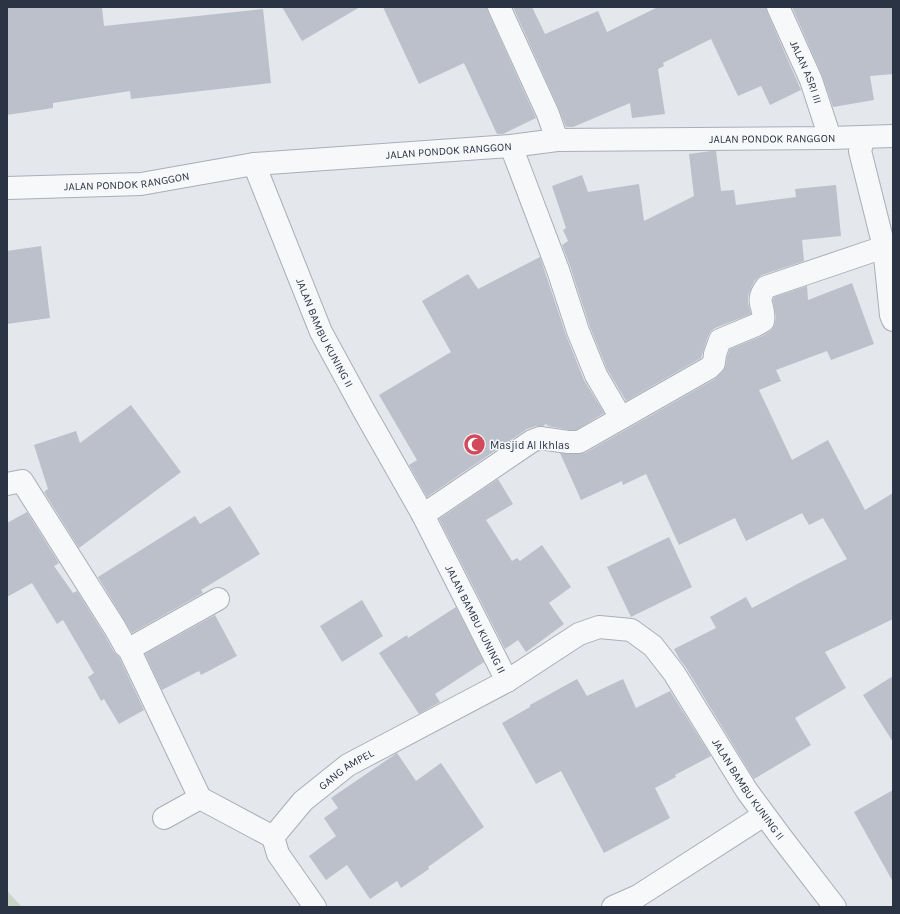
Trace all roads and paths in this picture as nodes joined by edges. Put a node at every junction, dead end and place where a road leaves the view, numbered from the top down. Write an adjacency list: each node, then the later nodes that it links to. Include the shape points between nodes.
1 (499, 7): 6 (street, via 548,114)
2 (778, 7): 5 (street, JALAN ASRI III, via 811,80)
3 (893, 136): 4 (street, JALAN PONDOK RANGGON)
4 (864, 137): 5 (street, JALAN PONDOK RANGGON); 10 (street, via 860,151)
5 (830, 138): 6 (street, JALAN PONDOK RANGGON)
6 (557, 140): 7 (street, JALAN PONDOK RANGGON)
7 (511, 146): 8 (street, JALAN PONDOK RANGGON); 12 (street, via 578,331 596,375)
8 (254, 164): 9 (street, JALAN PONDOK RANGGON, via 141,184); 14 (street, JALAN BAMBU KUNING II, via 321,332)
9 (7, 188)
10 (884, 247): 11 (street); 12 (street, via 766,287 760,300 763,321 720,340 710,368)
11 (893, 320)
12 (621, 418): 14 (street, via 579,442 540,438 532,441)
13 (7, 484): 16 (street, via 22,481)
14 (423, 515): 17 (street, JALAN BAMBU KUNING II)
15 (218, 599): 16 (street)
16 (129, 649): 18 (street)
17 (507, 681): 19 (street, JALAN BAMBU KUNING II, via 579,634 599,627 631,630 653,646 674,673); 21 (street, GANG AMPEL, via 348,766 303,801)
18 (200, 798): 20 (street); 21 (street)
19 (764, 815): 22 (street); 25 (street, JALAN BAMBU KUNING II)
20 (164, 818)
21 (273, 837): 23 (street, via 278,854)
22 (641, 902): 24 (street)
23 (316, 907)
24 (613, 907)
25 (835, 907)

